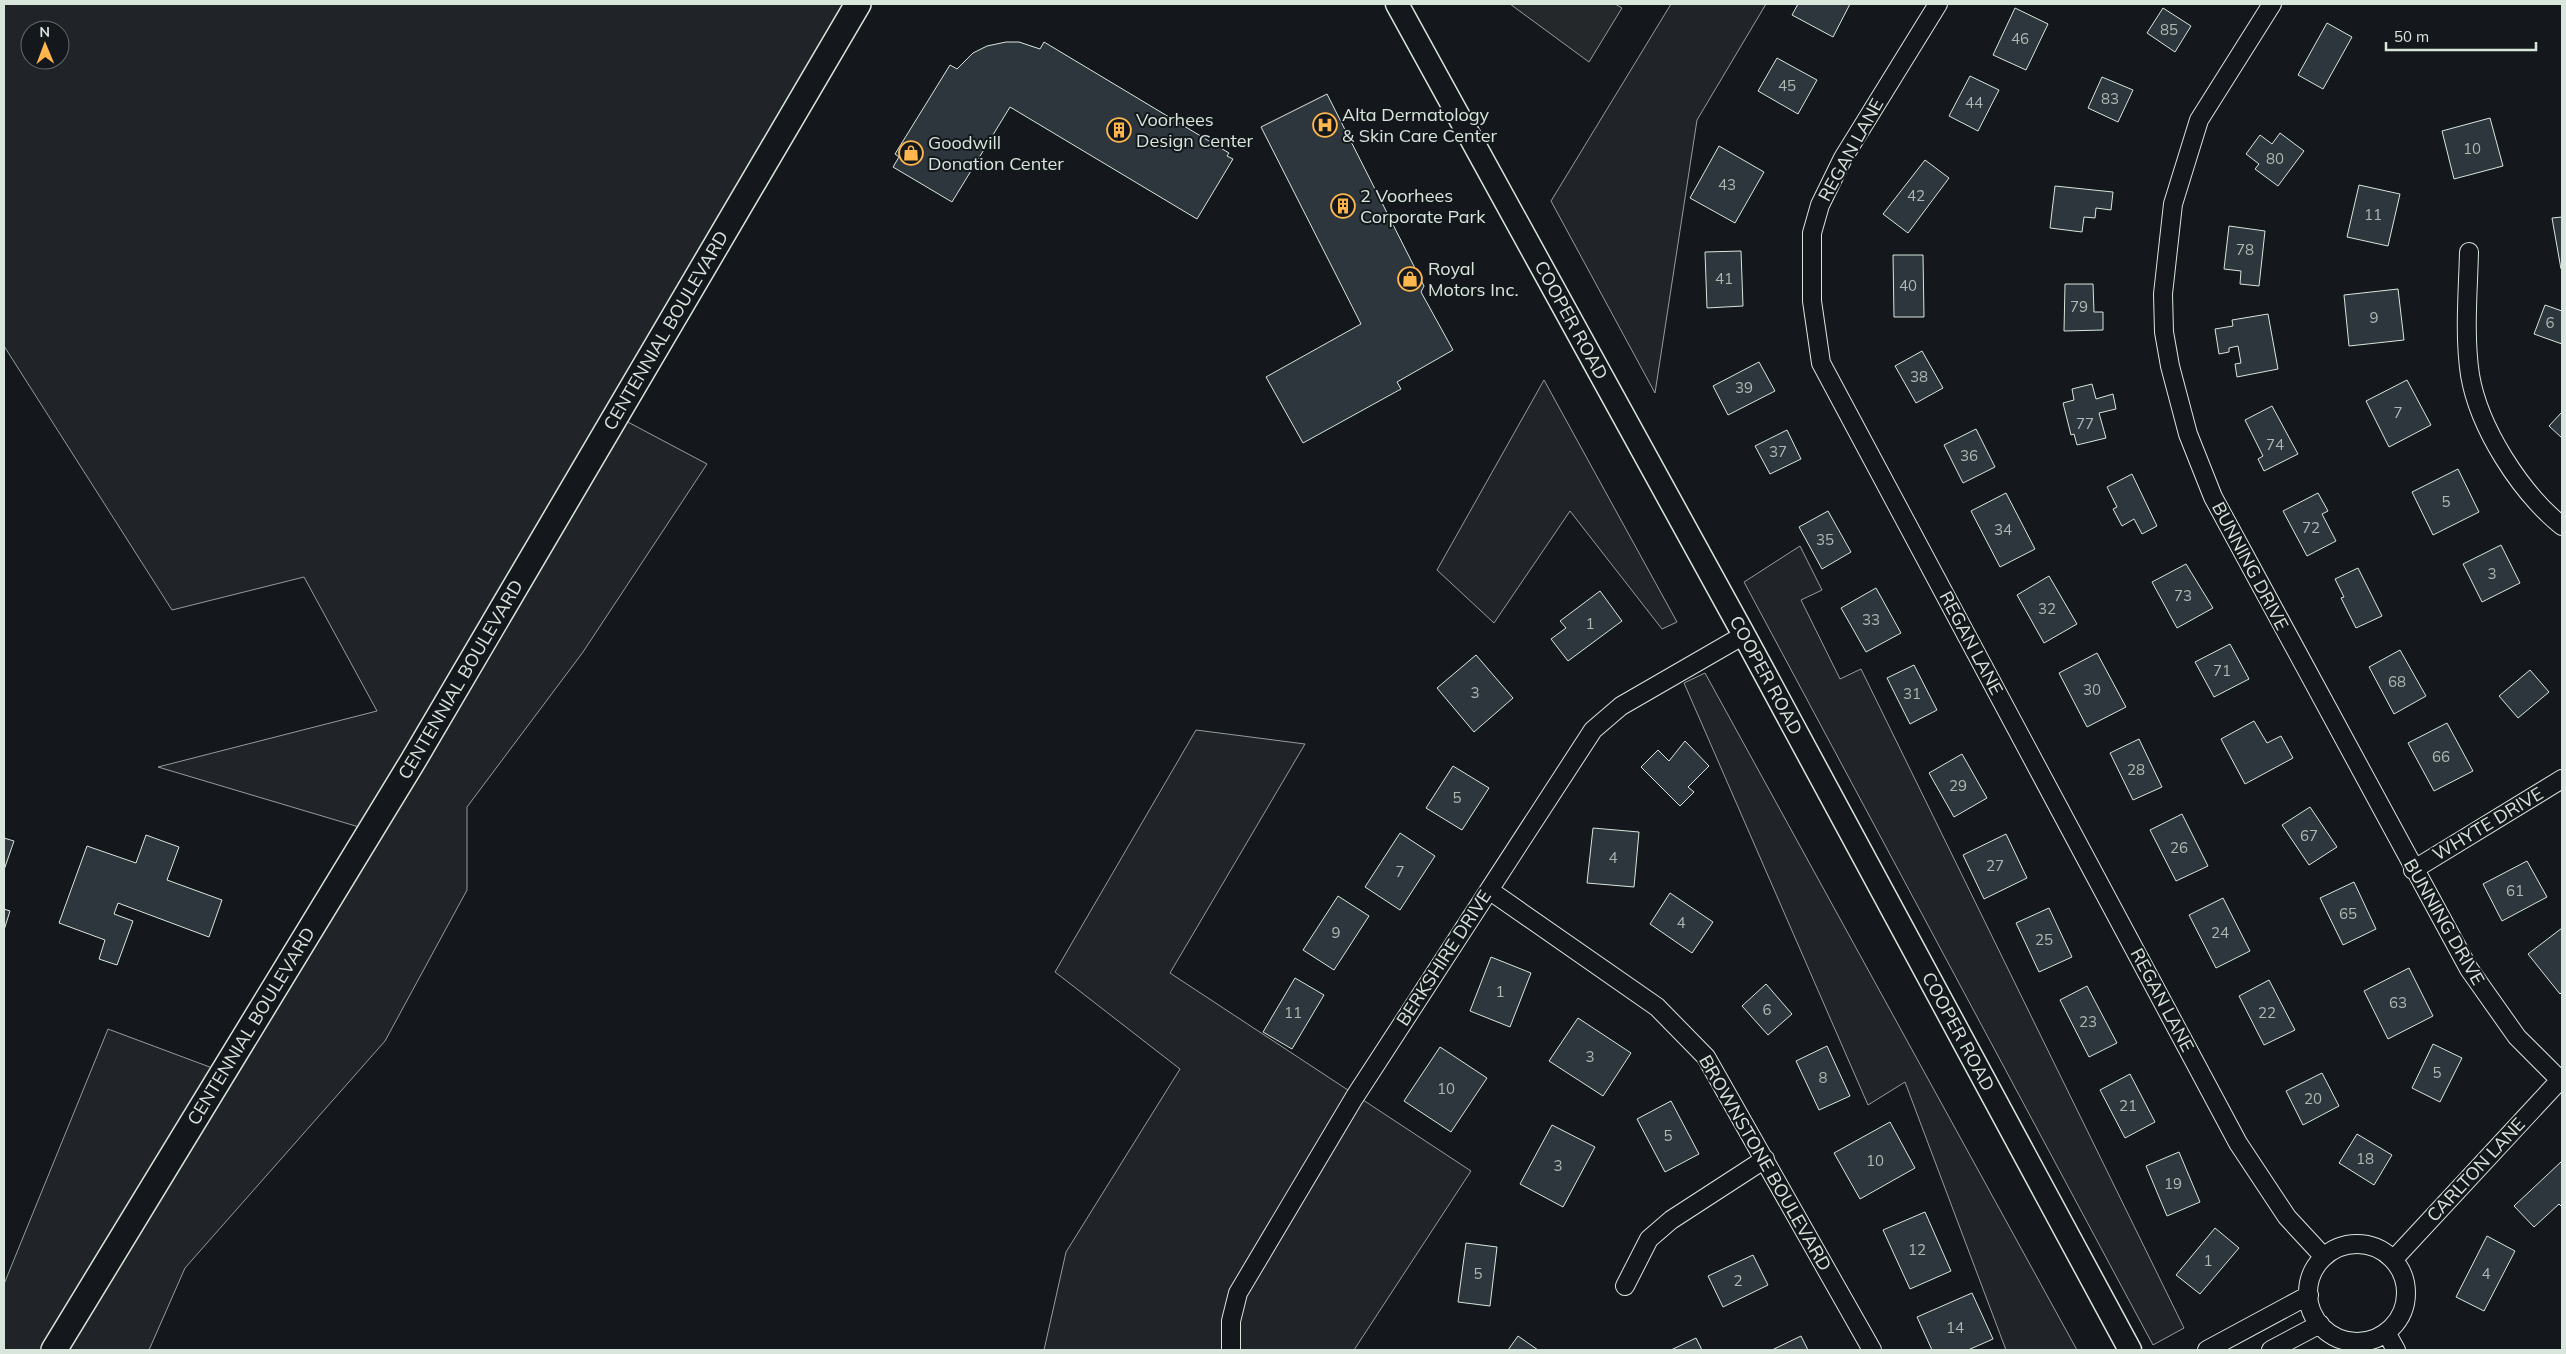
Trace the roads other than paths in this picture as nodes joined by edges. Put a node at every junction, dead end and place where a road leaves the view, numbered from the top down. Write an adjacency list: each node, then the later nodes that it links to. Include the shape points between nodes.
1 (858, 4): 19 (main road, CENTENNIAL BOULEVARD, via 413,761)
2 (1396, 4): 7 (street, COOPER ROAD)
3 (1938, 4): 13 (street, REGAN LANE, via 1843,158 1820,205 1812,233 1812,301 1821,363 2238,1143 2288,1217)
4 (2272, 4): 9 (street, BUNNING DRIVE, via 2199,120 2173,204 2163,294 2168,357 2188,434 2213,497)
5 (2469, 252): 6 (street, via 2467,335 2475,399 2502,455 2526,488)
6 (2562, 526)
7 (1744, 635): 10 (street, BERKSHIRE DRIVE, via 1621,706 1593,730); 22 (street, COOPER ROAD)
8 (2562, 779): 9 (street, WHYTE DRIVE)
9 (2413, 870): 11 (street, BUNNING DRIVE, via 2469,970 2517,1037)
10 (1488, 890): 12 (street, BROWNSTONE BOULEVARD, via 1657,1007 1706,1057); 20 (street, BERKSHIRE DRIVE, via 1354,1098 1238,1293 1231,1321)
11 (2561, 1081): 14 (street, CARLTON LANE)
12 (1765, 1159): 15 (street, via 1671,1220 1650,1239); 21 (street, BROWNSTONE BOULEVARD)
13 (2324, 1257): 14 (street, via 2338,1248 2355,1244 2372,1246); 16 (street, via 2312,1274)
14 (2393, 1260): 18 (street, via 2406,1284 2406,1298 2396,1323)
15 (1625, 1286)
16 (2309, 1295): 17 (street, via 2310,1305); 23 (street)
17 (2320, 1324): 18 (street, via 2336,1337 2346,1340 2367,1341); 24 (street)
18 (2386, 1332): 25 (street)
19 (54, 1350)
20 (1231, 1350)
21 (1872, 1350)
22 (2130, 1350)
23 (2207, 1350)
24 (2271, 1350)
25 (2396, 1350)

